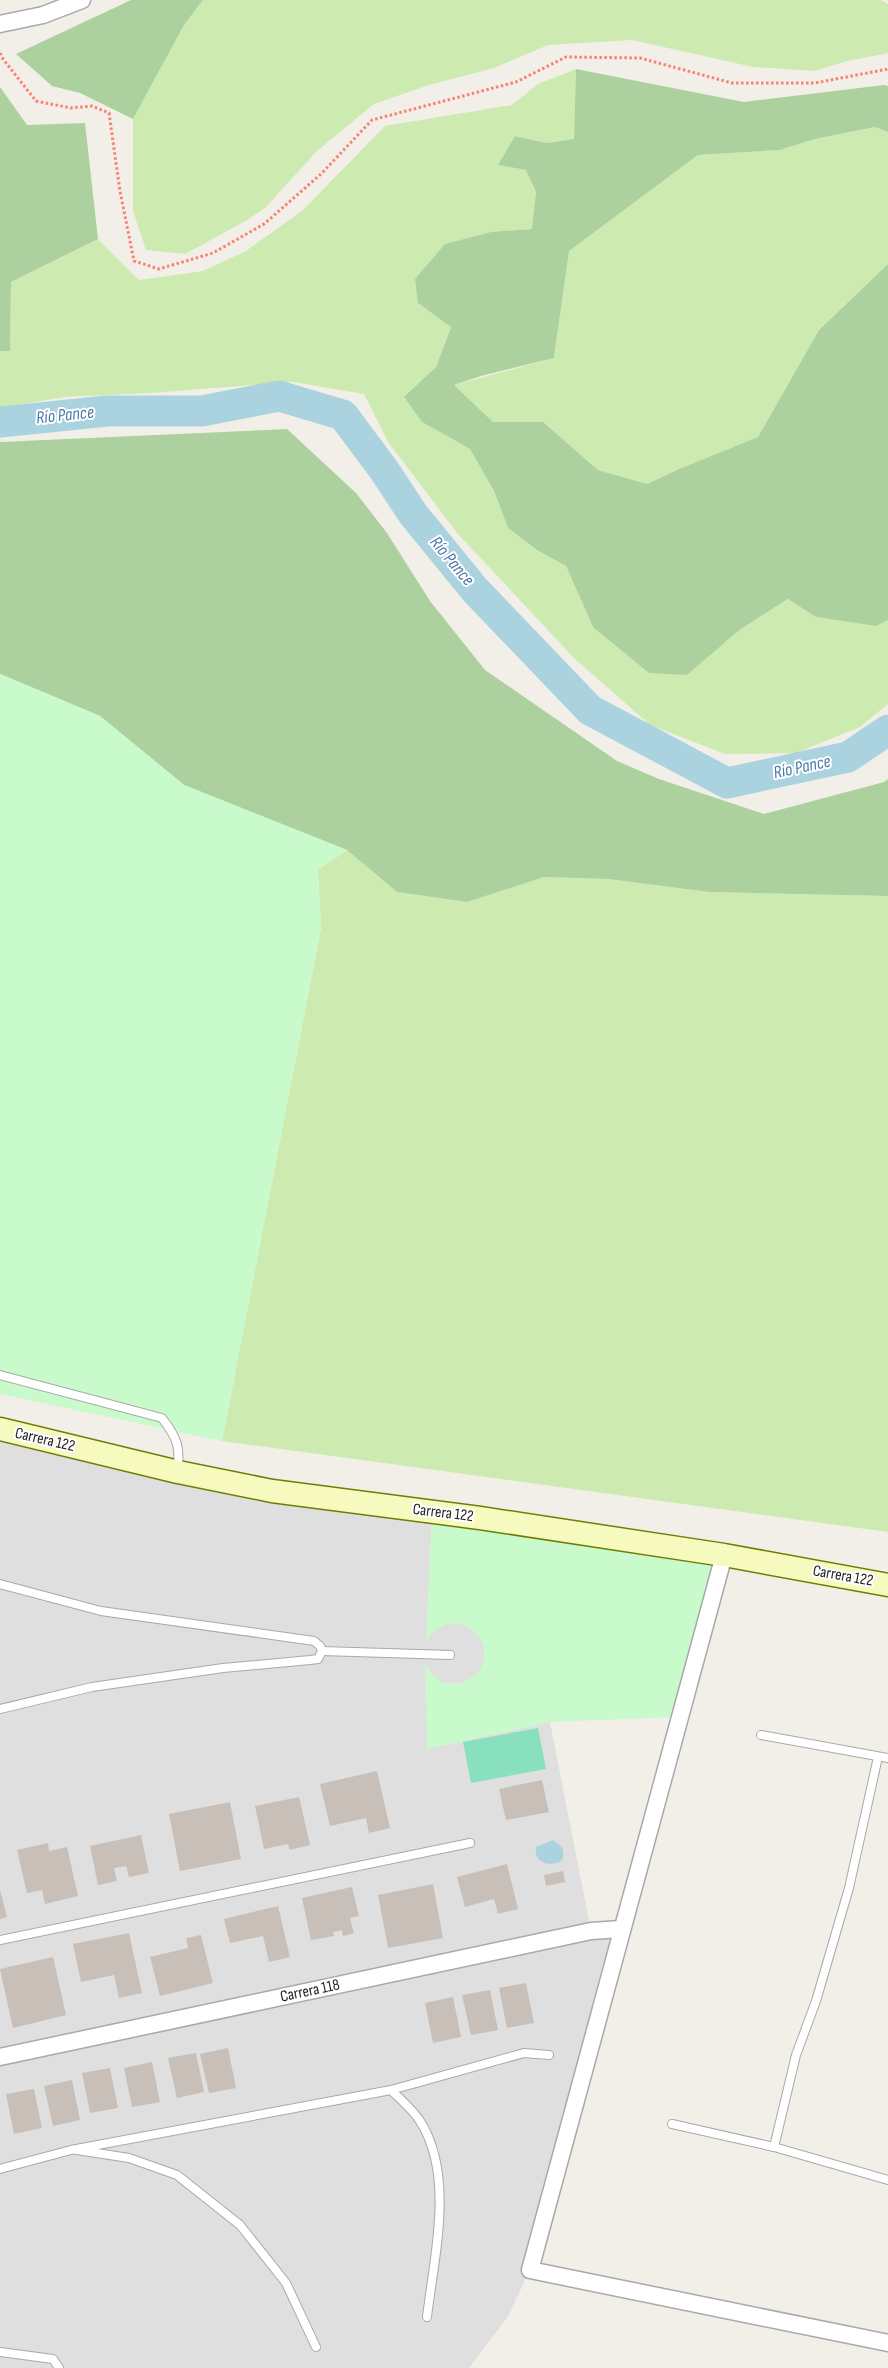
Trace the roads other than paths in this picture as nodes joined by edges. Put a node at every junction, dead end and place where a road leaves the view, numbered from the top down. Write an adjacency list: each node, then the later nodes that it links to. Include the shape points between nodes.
1 (82, 0): 2 (street, via 43,15)
2 (0, 24)
3 (0, 1375): 5 (lane, via 162,1418 180,1449)
4 (0, 1429): 5 (street, Carrera 122)
5 (178, 1472): 6 (street, Carrera 122, via 272,1491)
6 (724, 1555): 8 (street, Carrera 122); 16 (street)
7 (0, 1584): 9 (lane, via 101,1612 314,1641)
8 (888, 1585)
9 (322, 1651): 10 (lane); 11 (lane, via 318,1659 223,1668 92,1687)
10 (450, 1655)
11 (0, 1709)
12 (761, 1735): 13 (lane)
13 (878, 1757): 14 (lane); 22 (lane, via 849,1888 816,2001 796,2055)
14 (888, 1758)
15 (470, 1843): 17 (lane)
16 (621, 1929): 19 (street, Carrera 118, via 591,1931); 27 (street, via 530,2270)
17 (0, 1940)
18 (549, 2055): 20 (lane, via 524,2053)
19 (0, 2056)
20 (392, 2090): 23 (lane); 26 (lane, via 420,2121 437,2159 441,2197)
21 (672, 2124): 22 (lane)
22 (774, 2147): 25 (lane)
23 (71, 2150): 24 (lane); 28 (lane, via 129,2158 177,2176 240,2225 286,2283)
24 (0, 2169)
25 (888, 2180)
26 (427, 2317)
27 (888, 2343)
28 (316, 2347)
29 (0, 2352): 30 (lane, via 53,2359)
30 (59, 2368)

